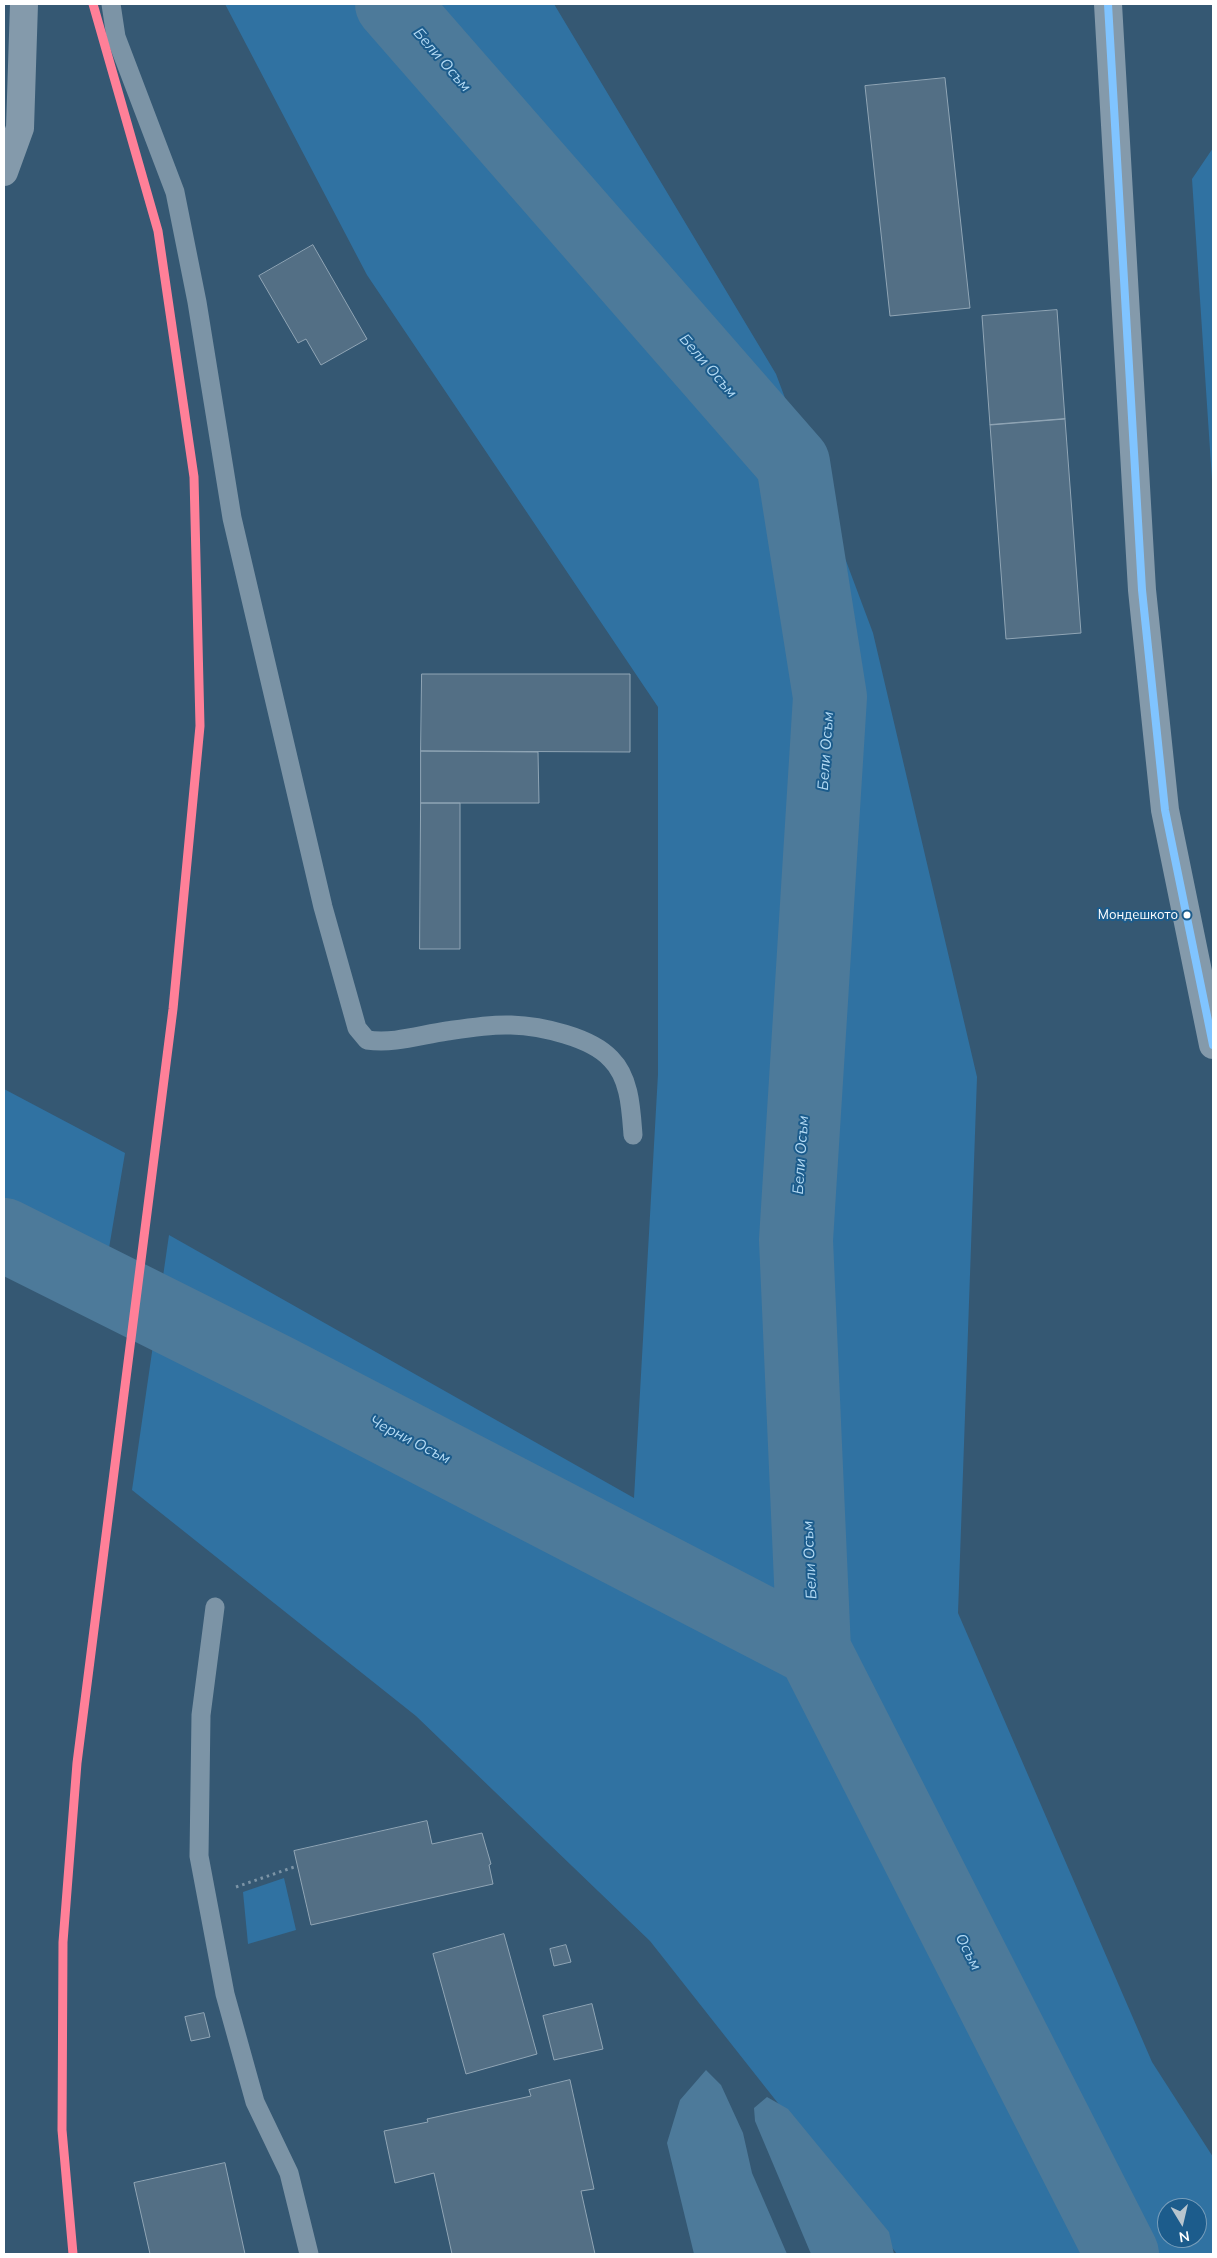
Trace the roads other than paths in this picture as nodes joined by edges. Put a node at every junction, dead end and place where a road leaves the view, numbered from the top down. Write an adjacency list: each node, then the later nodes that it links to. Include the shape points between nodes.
1 (24, 4): 4 (main road, via 20,128)
2 (112, 4): 6 (lane, via 116,37 174,192 197,302 232,518 323,907 357,1028 367,1040 384,1042 512,1025 562,1033 594,1046 612,1059 625,1082)
3 (1108, 4): 5 (main road, via 1142,590 1165,810)
4 (4, 172)
5 (1213, 1045)
6 (633, 1135)
7 (215, 1607): 8 (lane, via 201,1715 199,1856 226,1994 255,2102 289,2173)
8 (308, 2254)

